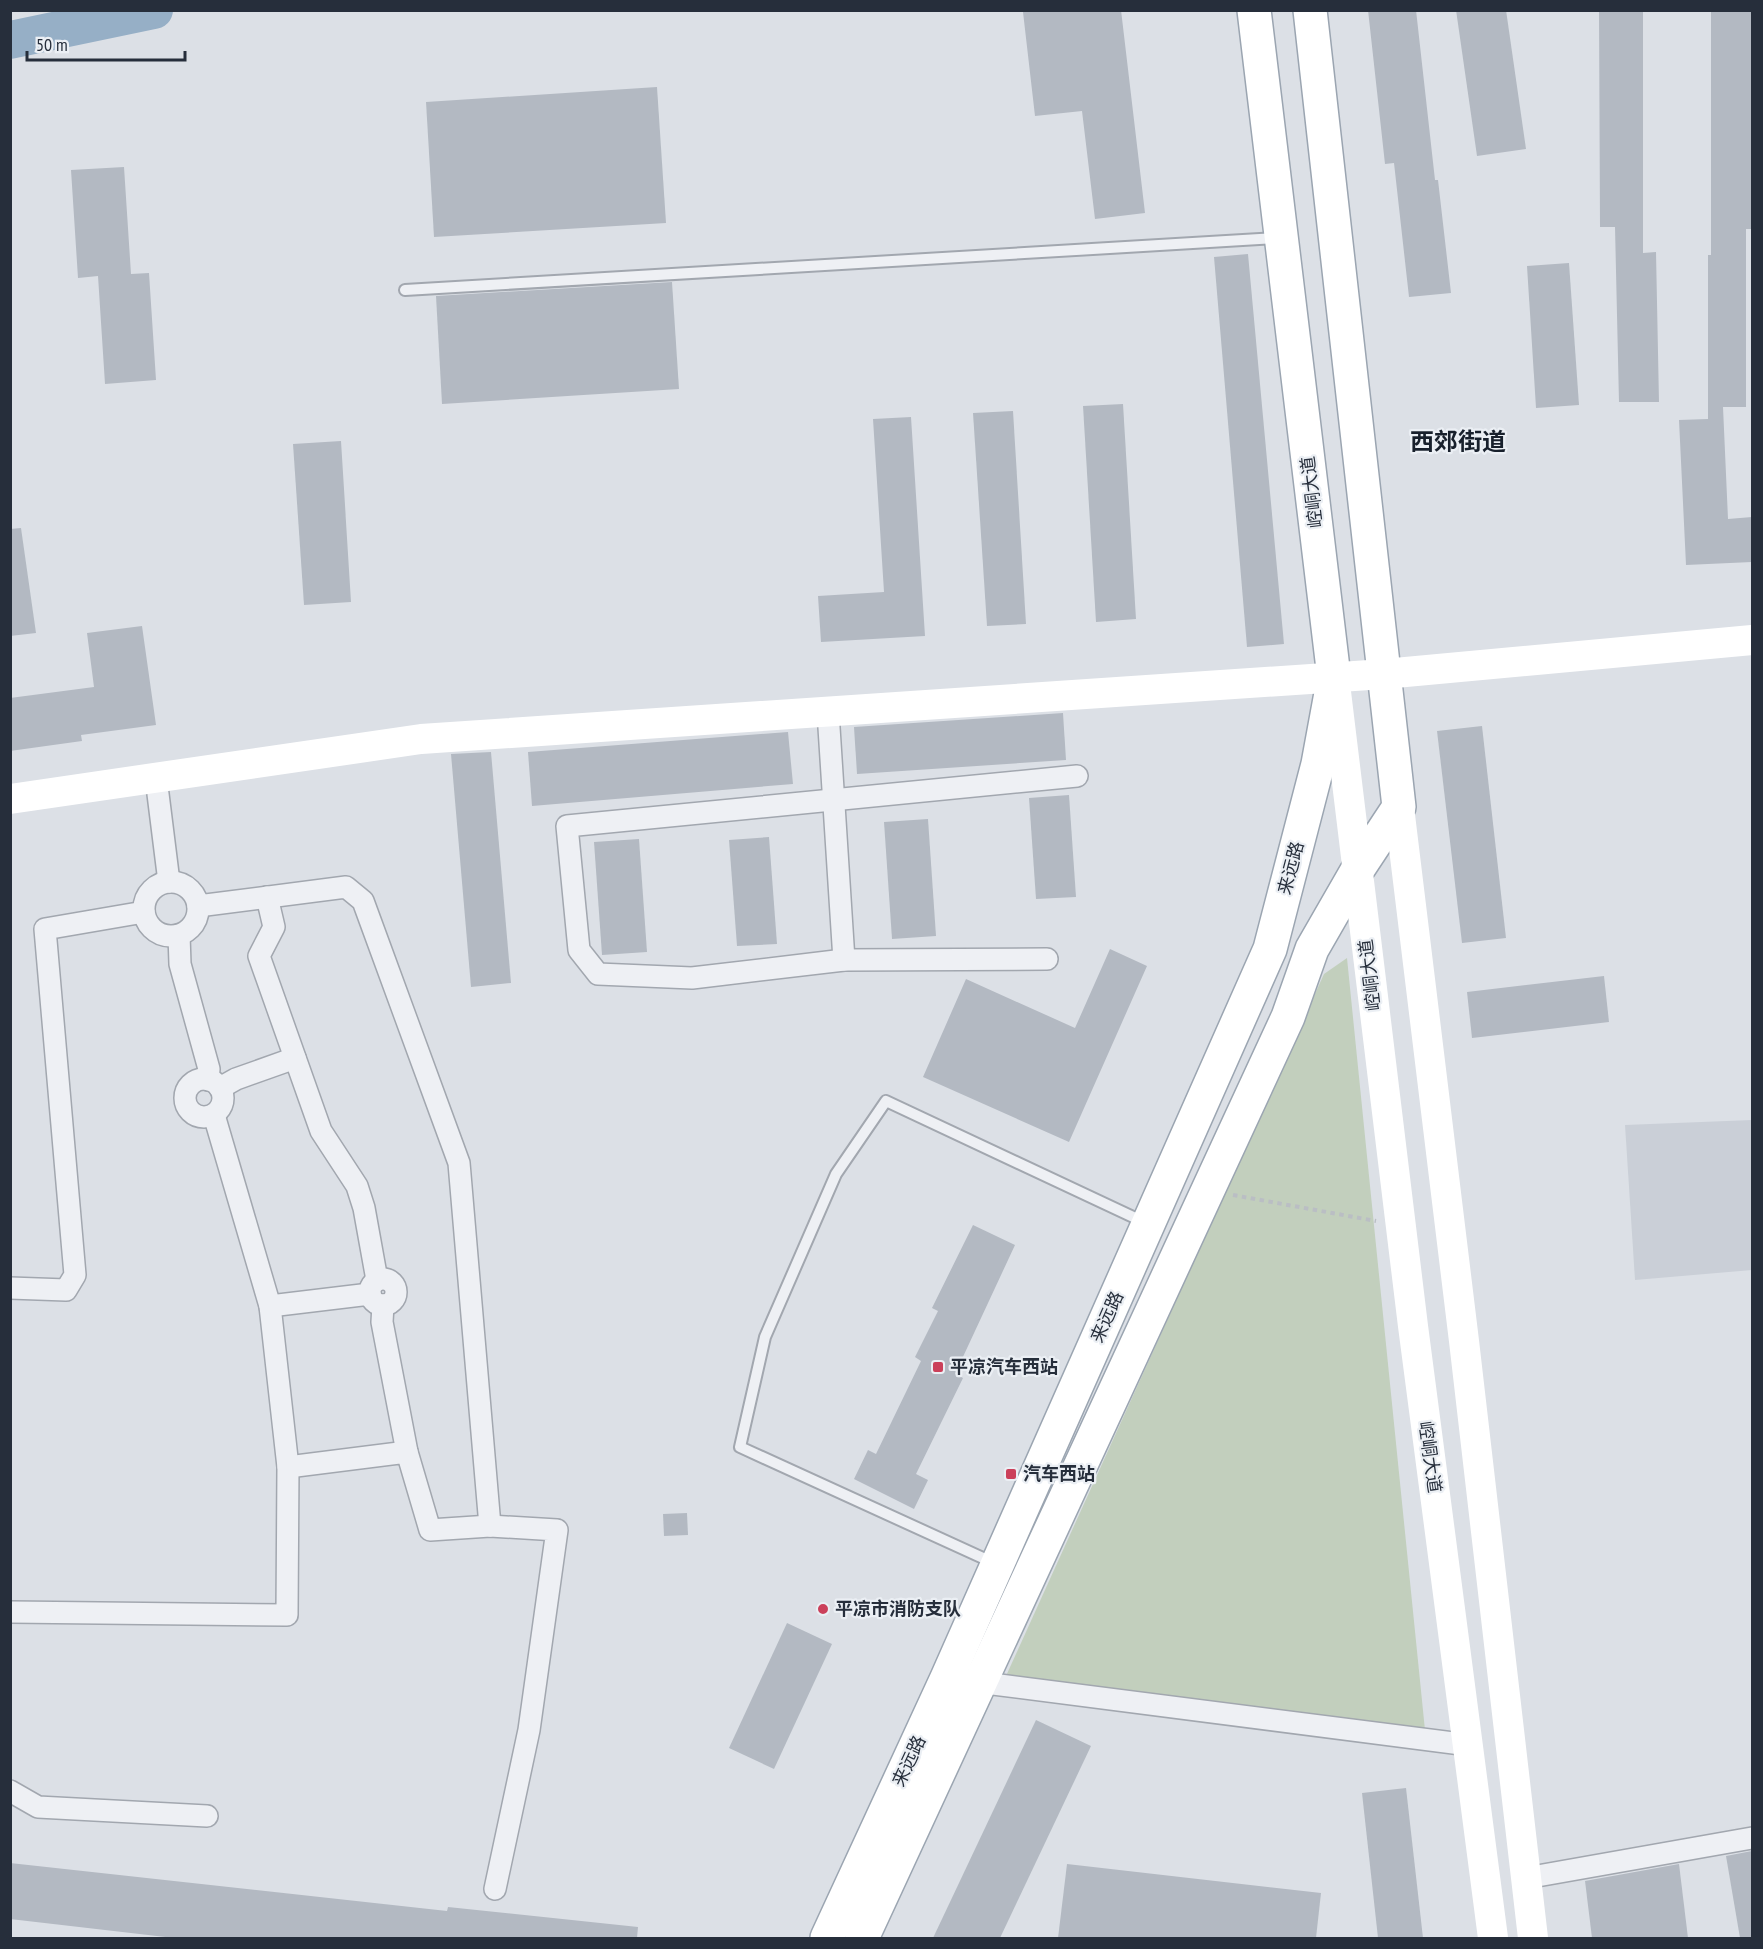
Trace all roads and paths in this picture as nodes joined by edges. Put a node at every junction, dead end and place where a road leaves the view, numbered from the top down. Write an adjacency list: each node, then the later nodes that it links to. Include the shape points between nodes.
1 (1254, 10): 3 (main road, 崆峒大道)
2 (1310, 10): 6 (main road)
3 (1282, 237): 4 (lane); 7 (main road, 崆峒大道)
4 (405, 290)
5 (1752, 640): 6 (main road)
6 (1384, 674): 7 (main road); 13 (main road)
7 (1334, 677): 8 (main road); 14 (main road, 崆峒大道); 26 (main road, 来远路, via 1318,764 1270,949)
8 (828, 711): 10 (main road, via 421,739); 12 (street)
9 (1077, 776): 12 (street)
10 (156, 778): 11 (main road); 15 (street)
11 (10, 799)
12 (833, 801): 21 (street); 21 (street, via 567,826 579,950 598,974 692,978)
13 (1399, 807): 14 (main road, 来远路); 42 (main road)
14 (1358, 869): 25 (main road, 来远路, via 1312,949 1288,1017); 27 (main road, 崆峒大道)
15 (169, 882): 17 (street, via 185,886); 18 (street, via 153,888)
16 (267, 897): 17 (street); 22 (street, via 274,927 259,956); 33 (street, via 346,887 363,901 459,1163)
17 (198, 906): 19 (street, via 194,924)
18 (144, 912): 19 (street, via 152,929 160,934); 28 (street, via 45,929 75,1275 66,1290)
19 (179, 935): 23 (street, via 180,964)
20 (1047, 959): 21 (street)
21 (844, 960)
22 (295, 1058): 23 (street); 29 (street, via 321,1131 357,1186)
23 (214, 1084): 24 (street, via 222,1103); 24 (street, via 201,1079 188,1087 185,1101 187,1108 199,1117)
24 (214, 1115): 30 (street)
25 (1208, 1190): 27 (path); 37 (main road, 来远路)
26 (1149, 1224): 34 (main road, 来远路); 34 (lane, via 886,1101 836,1174 765,1337 740,1447)
27 (1401, 1225): 38 (main road, 崆峒大道)
28 (10, 1288)
29 (377, 1293): 30 (street); 31 (street)
30 (270, 1306): 32 (street)
31 (407, 1452): 32 (street); 33 (street, via 430,1530)
32 (288, 1467): 35 (street, via 287,1615)
33 (490, 1526): 43 (street, via 557,1530 529,1730)
34 (997, 1565): 36 (main road, 来远路)
35 (10, 1612)
36 (947, 1678): 37 (street); 44 (main road, 来远路)
37 (980, 1683): 38 (street); 45 (main road, 来远路)
38 (1469, 1745): 46 (main road, 崆峒大道)
39 (10, 1791): 40 (street, via 38,1808)
40 (207, 1816)
41 (1752, 1838): 42 (street)
42 (1526, 1878): 47 (main road)
43 (495, 1889)
44 (827, 1938)
45 (862, 1938)
46 (1493, 1938)
47 (1533, 1938)

